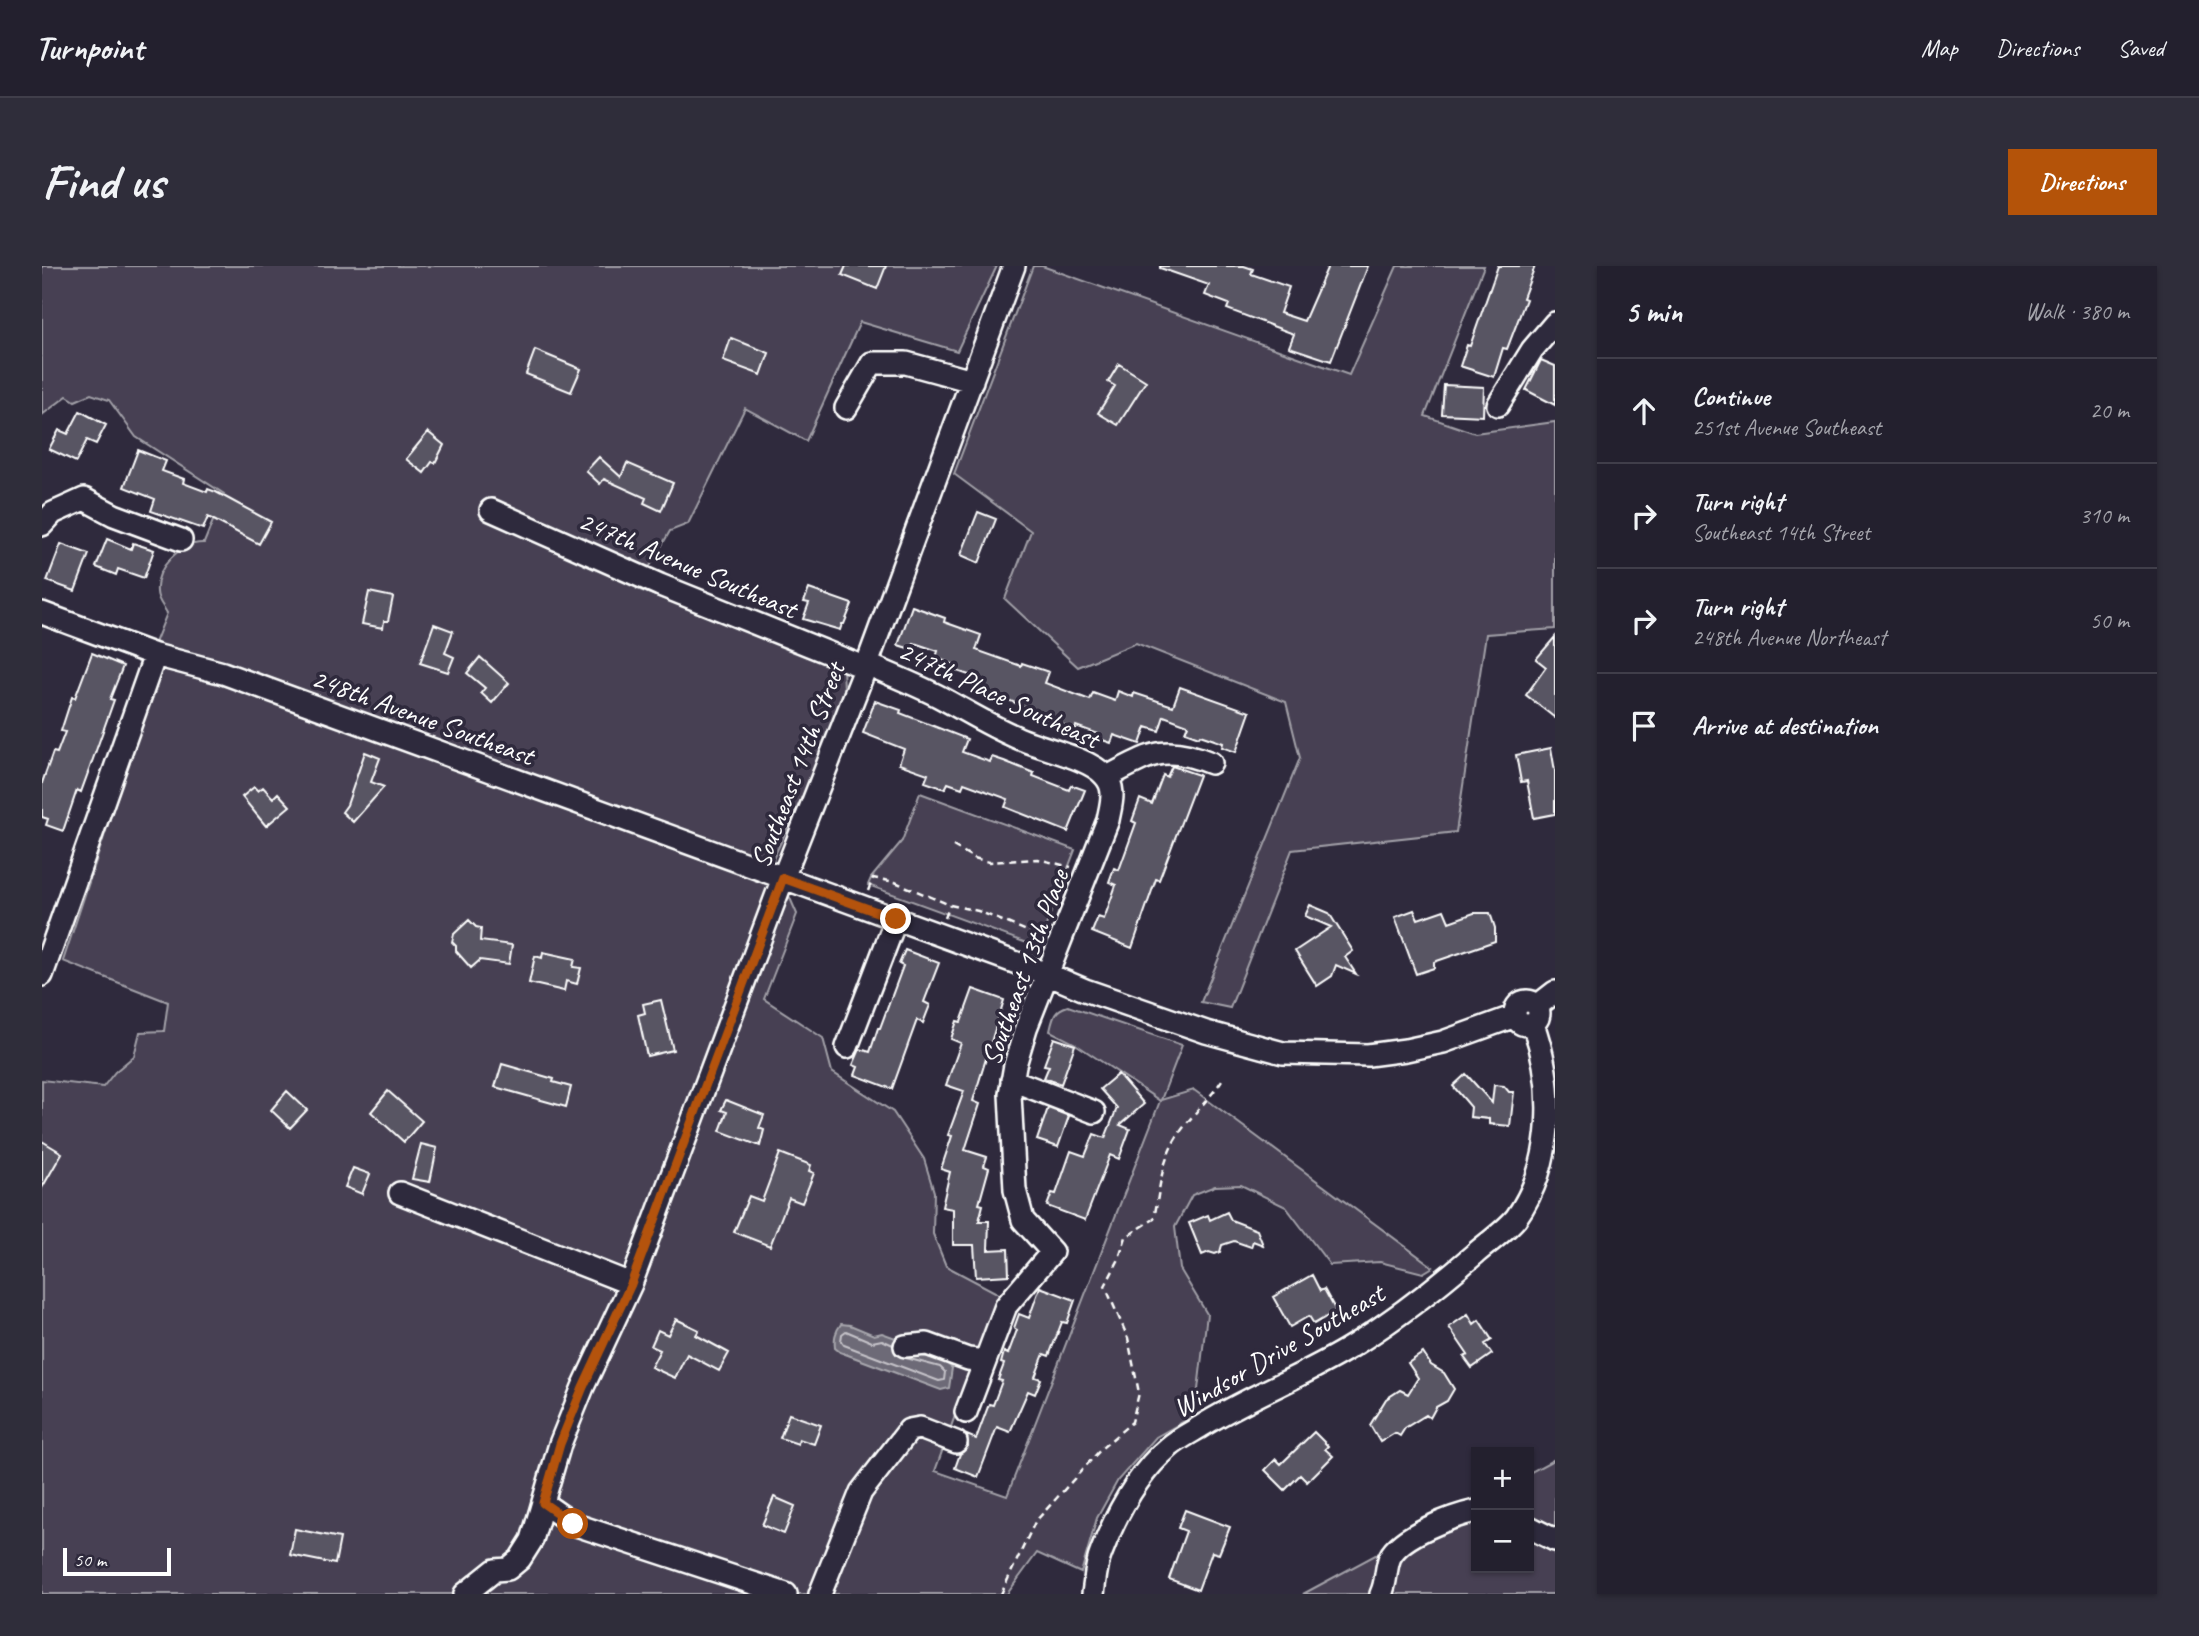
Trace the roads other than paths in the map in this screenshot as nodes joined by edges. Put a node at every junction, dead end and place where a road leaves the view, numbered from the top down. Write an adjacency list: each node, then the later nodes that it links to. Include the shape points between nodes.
1 (1014, 266): 3 (street, Southeast 14th Street)
2 (1555, 324): 4 (street, via 1532,349)
3 (972, 381): 5 (street, via 906,363 872,363); 11 (street, Southeast 14th Street)
4 (1498, 405)
5 (846, 408)
6 (491, 510): 11 (street, 247th Avenue Southeast, via 660,585)
7 (42, 524): 8 (street, via 53,513 84,499)
8 (181, 540)
9 (42, 613): 10 (street, 248th Avenue Southeast)
10 (155, 655): 14 (street, 248th Avenue Southeast, via 223,673); 17 (street)
11 (866, 666): 13 (street, 247th Place Southeast, via 941,698 995,728 1091,765); 14 (street, Southeast 14th Street)
12 (1211, 763): 13 (street, via 1171,751)
13 (1107, 777): 16 (street, Southeast 13th Place, via 1113,797 1108,820)
14 (783, 878): 15 (street, 248th Avenue Southeast); 24 (street, Southeast 14th Street)
15 (896, 919): 16 (street, 248th Avenue Southeast); 20 (street)
16 (1047, 974): 19 (street, 248th Avenue Southeast, via 1206,1032 1283,1053 1368,1055 1406,1050); 21 (street, Southeast 13th Place)
17 (42, 975)
18 (1555, 992): 19 (street, 248th Avenue Southeast)
19 (1528, 1015): 36 (street, Windsor Drive Southeast, via 1550,1072 1552,1135 1533,1190 1515,1219 1441,1283 1353,1346 1219,1415 1170,1446 1140,1476 1116,1518 1100,1555)
20 (847, 1047)
21 (1012, 1080): 22 (street); 26 (street, Southeast 13th Place, via 1009,1119 1015,1190 1023,1220 1052,1252 1006,1306)
22 (1094, 1112)
23 (400, 1192): 24 (street)
24 (631, 1284): 29 (street, Southeast 14th Street, via 560,1444)
25 (905, 1346): 26 (street, via 927,1344)
26 (985, 1361): 27 (street)
27 (966, 1412)
28 (957, 1442): 35 (street, via 920,1428 909,1430 861,1492)
29 (543, 1503): 33 (street, Southeast 14th Street, via 532,1540 520,1559 508,1569 495,1570); 34 (street, via 573,1524)
30 (1471, 1512): 37 (street, via 1409,1538 1395,1549)
31 (1534, 1530): 32 (street)
32 (1555, 1540)
33 (465, 1594)
34 (786, 1594)
35 (820, 1594)
36 (1093, 1594)
37 (1381, 1594)

